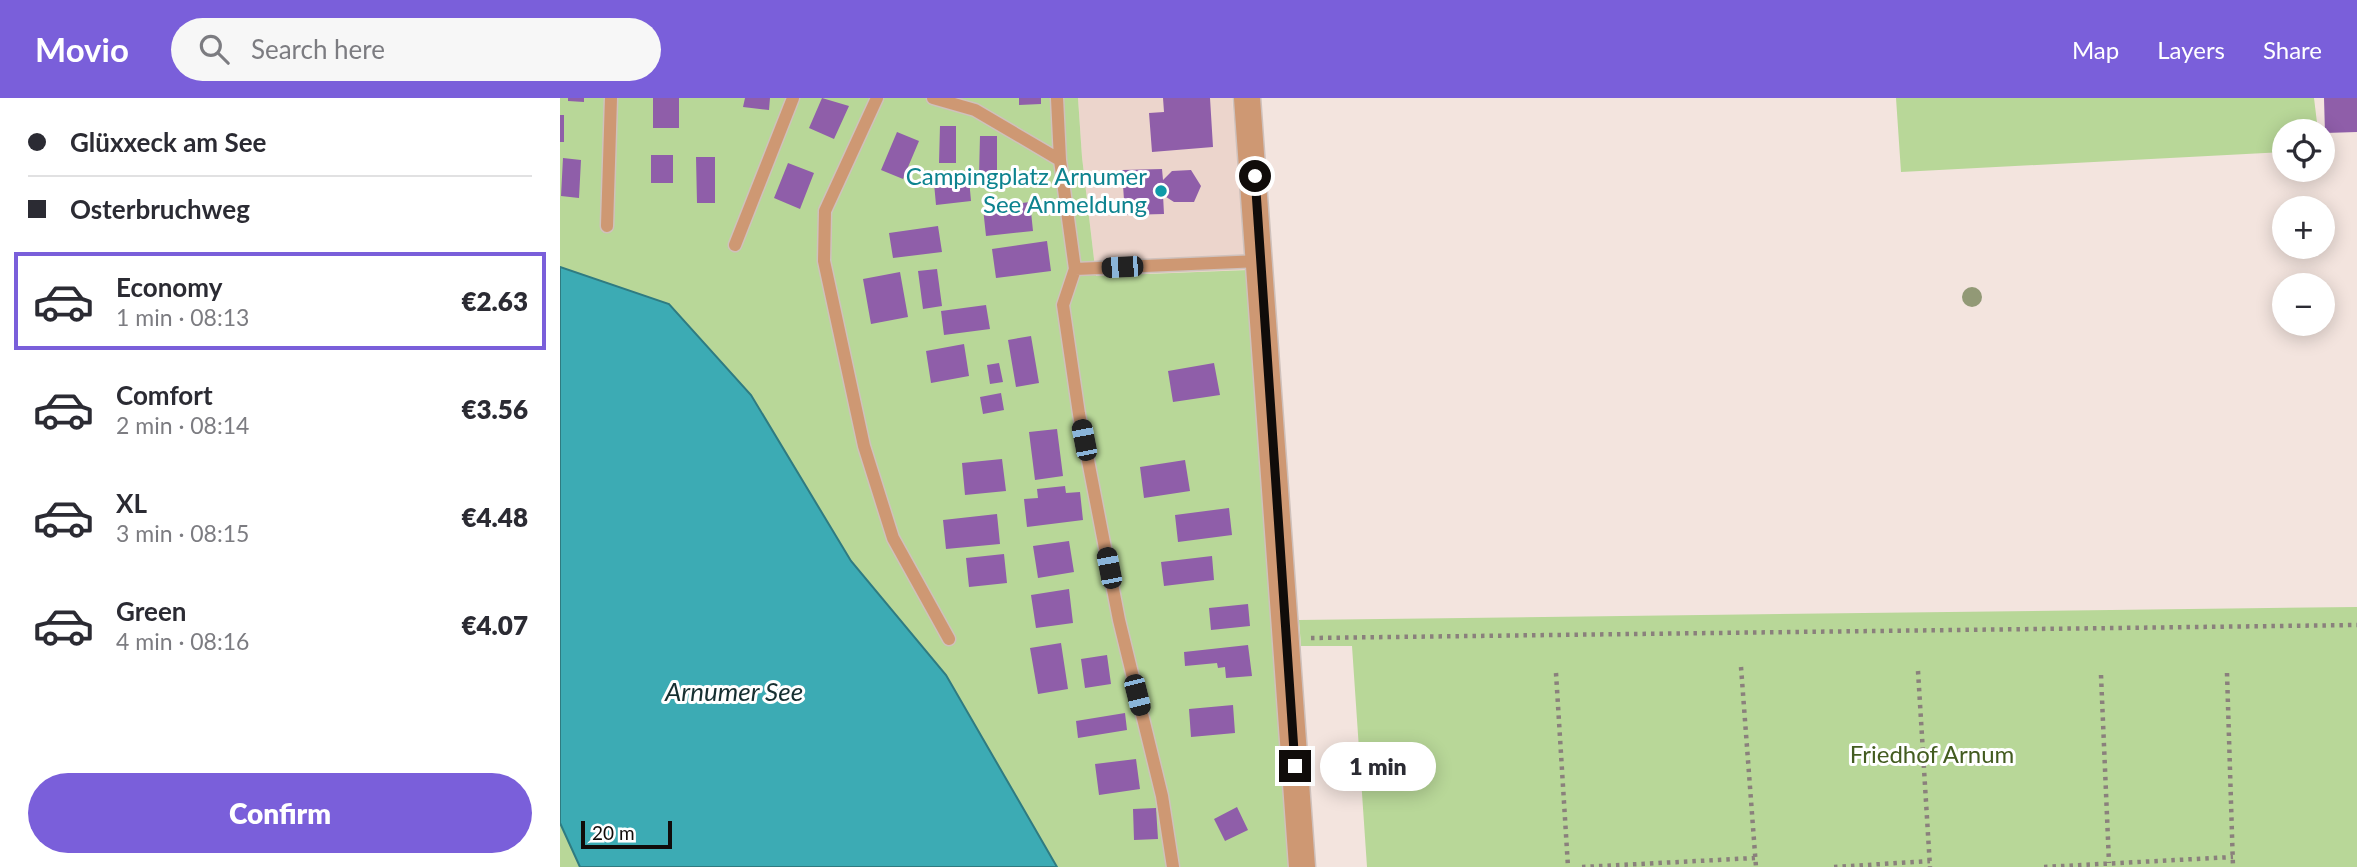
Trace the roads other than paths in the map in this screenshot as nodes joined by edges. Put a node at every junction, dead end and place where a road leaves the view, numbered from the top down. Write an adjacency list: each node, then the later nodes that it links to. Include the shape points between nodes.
1 (611, 98): 9 (lane)
2 (793, 98): 10 (lane)
3 (877, 98): 13 (lane, via 825,211 824,261 864,446 889,525)
4 (933, 98): 7 (lane)
5 (1057, 98): 8 (lane)
6 (1247, 98): 11 (street)
7 (974, 104): 8 (lane)
8 (1060, 160): 12 (lane)
9 (607, 226)
10 (735, 246)
11 (1261, 261): 12 (lane); 15 (street)
12 (1075, 269): 14 (lane, via 1063,304 1079,414 1119,620 1162,796)
13 (949, 639)
14 (1173, 867)
15 (1302, 867)

